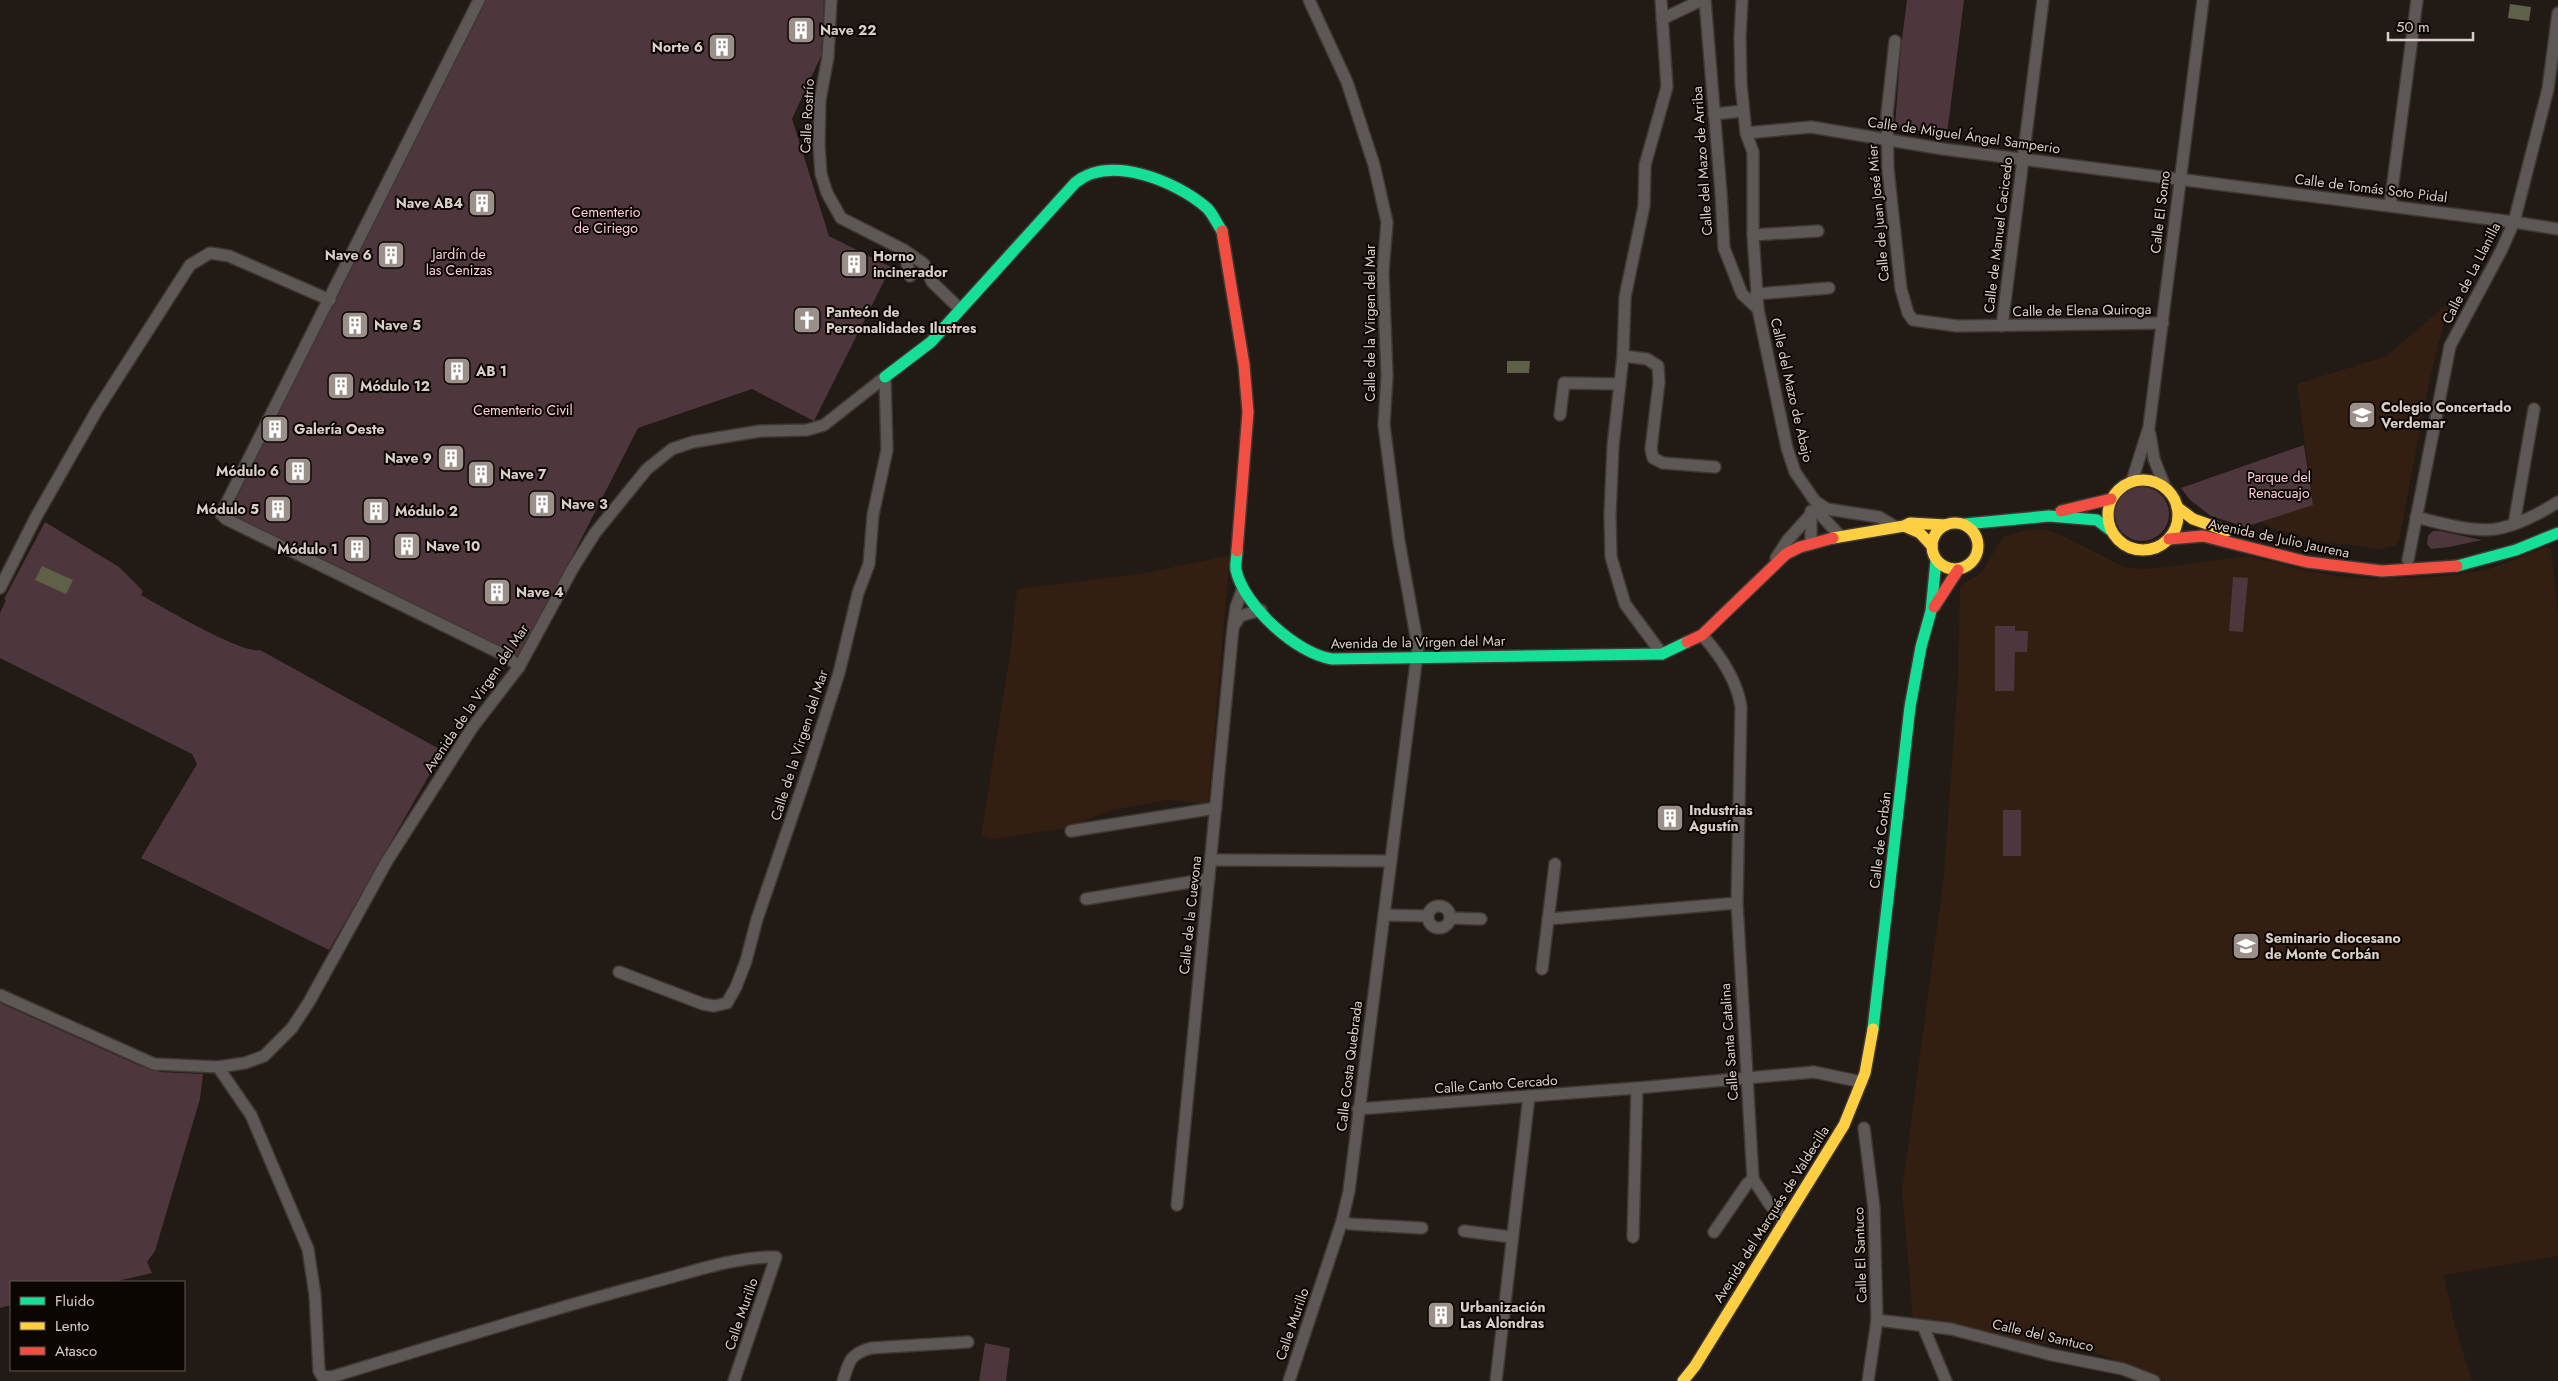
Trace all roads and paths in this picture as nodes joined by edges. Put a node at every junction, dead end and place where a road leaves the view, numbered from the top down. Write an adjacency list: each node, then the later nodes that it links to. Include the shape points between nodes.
1 (479, 0): 28 (street)
2 (830, 0): 24 (street, Calle Rostrío, via 828,57 820,109 819,145 824,183 841,218)
3 (1309, 0): 75 (street, Calle de la Virgen del Mar, via 1347,82 1374,165 1387,222 1383,272 1387,376 1384,425 1399,541 1418,647)
4 (1661, 0): 11 (street)
5 (1703, 0): 11 (street); 14 (street, Calle del Mazo de Arriba)
6 (1742, 0): 13 (street, Calle del Mazo de Abajo)
7 (2043, 0): 17 (street, Calle de Manuel Cacicedo)
8 (2203, 0): 18 (street, Calle El Somo)
9 (2417, 0): 19 (street)
10 (2558, 13): 20 (street, Calle de La Llanilla, via 2548,88)
11 (1662, 19): 34 (street, via 1667,87 1645,165 1644,206 1625,297)
12 (1895, 41): 16 (street, Calle de Juan José Mier)
13 (1743, 111): 14 (street); 15 (street, Calle del Mazo de Abajo)
14 (1714, 114): 30 (street, Calle del Mazo de Arriba, via 1724,248 1742,294)
15 (1746, 134): 16 (street, Calle de Miguel Ángel Samperio, via 1811,127); 23 (street, Calle del Mazo de Abajo, via 1753,152)
16 (1886, 140): 17 (street, Calle de Miguel Ángel Samperio); 31 (street, Calle de Juan José Mier, via 1901,288)
17 (2023, 160): 18 (street, Calle de Miguel Ángel Samperio); 33 (street, Calle de Manuel Cacicedo)
18 (2179, 180): 19 (street, Calle de Tomás Soto Pidal); 32 (street, Calle El Somo)
19 (2390, 205): 20 (street, Calle de Tomás Soto Pidal)
20 (2514, 222): 21 (street, Calle de Tomás Soto Pidal); 50 (street, Calle de La Llanilla, via 2450,346)
21 (2558, 229)
22 (1818, 231): 23 (street)
23 (1753, 235): 27 (street, Calle del Mazo de Abajo)
24 (904, 250): 25 (street); 29 (street, Calle Rostrío, via 924,264 932,282)
25 (910, 276)
26 (1829, 288): 27 (street)
27 (1756, 294): 30 (street, Calle del Mazo de Abajo)
28 (330, 300): 68 (street, via 229,256 210,253 190,265 97,410); 76 (street, via 222,514 226,519 508,657)
29 (959, 308): 35 (main road, Avenida de la Virgen del Mar, via 931,342); 69 (main road, Avenida de la Virgen del Mar, via 1060,197 1086,174 1115,169 1134,172 1170,186 1208,209 1224,235 1245,374 1248,412 1246,462 1236,569)
30 (1758, 310): 43 (street, Calle del Mazo de Abajo, via 1787,448 1795,472)
31 (1913, 320): 33 (street, Calle de Elena Quiroga, via 1957,326)
32 (2163, 323): 33 (street, Calle de Elena Quiroga); 39 (street, Calle El Somo)
33 (2002, 326)
34 (1623, 356): 36 (street); 40 (street, via 1646,359 1658,366 1653,458 1663,463)
35 (885, 377): 76 (street, Avenida de la Virgen del Mar, via 824,425 807,430 760,431 715,437 672,449 659,458 594,533); 89 (street, Calle de la Virgen del Mar, via 887,450 873,515 869,564 808,770 736,987 727,1003 708,1005)
36 (1620, 384): 38 (street, via 1564,383); 74 (street, via 1610,505 1611,557 1624,604)
37 (2534, 409): 54 (street)
38 (1560, 415)
39 (2150, 427): 41 (street, Calle El Somo); 42 (street, Calle El Somo, via 2154,459)
40 (1715, 467)
41 (2132, 481): 42 (main road, via 2143,479); 44 (main road, via 2123,485)
42 (2165, 487): 46 (main road)
43 (1806, 490): 47 (street, Calle del Mazo de Abajo, via 1814,501); 48 (street, Calle del Mazo de Abajo)
44 (2111, 499): 49 (main road); 57 (main road, via 2108,511)
45 (2558, 502): 54 (street)
46 (2177, 507): 60 (main road, via 2178,518); 64 (main road, Avenida de Julio Jaurena, via 2214,528 2312,553 2372,561)
47 (1827, 509): 56 (street, Avenida de la Virgen del Mar, via 1879,517)
48 (1812, 513): 58 (street, via 1820,514); 61 (street, Calle del Mazo de Abajo); 66 (street, via 1787,541)
49 (2049, 516): 51 (main road); 57 (main road, via 2097,520)
50 (2416, 517): 54 (street, via 2486,529); 64 (street, Calle de La Llanilla)
51 (2004, 522): 53 (main road); 63 (main road)
52 (2558, 522): 64 (main road, Avenida de Julio Jaurena, via 2508,542 2454,556)
53 (1965, 524): 55 (main road); 63 (main road, via 1975,536)
54 (2514, 524)
55 (1946, 525): 56 (main road, Avenida de la Virgen del Mar, via 1910,523); 62 (main road, via 1934,537)
56 (1899, 526): 58 (main road, Avenida de la Virgen del Mar); 62 (main road, Avenida de la Virgen del Mar, via 1920,533)
57 (2110, 530): 60 (main road, via 2124,544 2137,550 2154,548)
58 (1840, 536): 61 (main road, Avenida de la Virgen del Mar)
59 (2557, 536): 60 (main road, Avenida de Julio Jaurena, via 2455,566 2382,571 2307,562 2203,536)
60 (2169, 539)
61 (1811, 544): 66 (main road, Avenida de la Virgen del Mar, via 1786,554)
62 (1932, 546): 65 (main road)
63 (1978, 546): 67 (main road, via 1969,565)
64 (2408, 560)
65 (1936, 561): 67 (main road, via 1946,568); 71 (main road, Calle de Corbán)
66 (1771, 566): 73 (main road, Avenida de la Virgen del Mar)
67 (1958, 570): 71 (main road, Calle de Corbán)
68 (0, 588)
69 (1243, 588): 70 (main road, Avenida de la Virgen del Mar); 72 (street, Calle de la Cuevona, via 1236,607)
70 (1261, 610): 72 (street, via 1240,616); 75 (main road, Avenida de la Virgen del Mar, via 1308,653 1319,657)
71 (1931, 611): 93 (main road, Calle de Corbán, via 1910,707 1872,1040)
72 (1234, 628): 77 (street, Calle de la Cuevona)
73 (1702, 635): 74 (main road, Avenida de la Virgen del Mar); 84 (street, Calle Santa Catalina, via 1730,674 1741,707)
74 (1662, 654): 75 (main road, Avenida de la Virgen del Mar)
75 (1416, 658): 80 (street, Calle Costa Quebrada)
76 (519, 667): 91 (street, Avenida de la Virgen del Mar, via 472,728 400,839 292,1028 264,1056)
77 (1216, 808): 78 (street); 79 (street, Calle de la Cuevona)
78 (1071, 832)
79 (1211, 860): 80 (street); 82 (street, Calle de la Cuevona)
80 (1391, 861): 85 (street, Calle Costa Quebrada)
81 (1554, 864): 87 (street)
82 (1209, 879): 83 (street); 99 (street, Calle de la Cuevona)
83 (1086, 898)
84 (1737, 903): 87 (street); 92 (street, Calle Santa Catalina)
85 (1384, 915): 86 (street, via 1428,916 1430,924 1438,928 1446,926 1450,918); 96 (street, Calle Costa Quebrada)
86 (1481, 919)
87 (1548, 919): 88 (street)
88 (1542, 969)
89 (619, 972)
90 (0, 994): 91 (street, Avenida de la Virgen del Mar, via 154,1064)
91 (218, 1067): 112 (street, Calle Murillo, via 251,1115 308,1249 322,1376 331,1377 587,1299 705,1269 776,1257)
92 (1746, 1077): 93 (street, Calle Canto Cercado, via 1814,1072); 94 (street, Calle Canto Cercado); 98 (street, Calle Santa Catalina)
93 (1864, 1078): 100 (main road, Avenida del Marqués de Valdecilla, via 1844,1125)
94 (1637, 1088): 95 (street, Calle Canto Cercado); 106 (street)
95 (1529, 1096): 96 (street, Calle Canto Cercado); 105 (street)
96 (1358, 1109): 101 (street, Calle Costa Quebrada, via 1349,1191)
97 (1864, 1128): 108 (street, Calle El Santuco, via 1874,1215)
98 (1753, 1179): 100 (street, Calle Santa Catalina, via 1770,1205); 104 (street)
99 (1176, 1205)
100 (1785, 1220): 111 (main road, Avenida del Marqués de Valdecilla)
101 (1342, 1221): 102 (street); 107 (street, Calle Costa Quebrada)
102 (1422, 1228)
103 (1464, 1231): 105 (street)
104 (1714, 1232)
105 (1512, 1237): 115 (street)
106 (1634, 1237)
107 (1324, 1276): 114 (street, Calle Murillo)
108 (1877, 1320): 109 (street, Calle del Santuco); 118 (street, Calle El Santuco)
109 (1923, 1326): 119 (street); 120 (street, Calle del Santuco, via 1951,1329 2123,1368)
110 (968, 1342): 113 (street, via 871,1348 856,1352)
111 (1696, 1366): 116 (main road, Avenida del Marqués de Valdecilla); 117 (main road, Avenida del Marqués de Valdecilla)
112 (734, 1381)
113 (842, 1381)
114 (1289, 1381)
115 (1496, 1381)
116 (1683, 1381)
117 (1690, 1381)
118 (1868, 1381)
119 (1946, 1381)
120 (2154, 1381)

